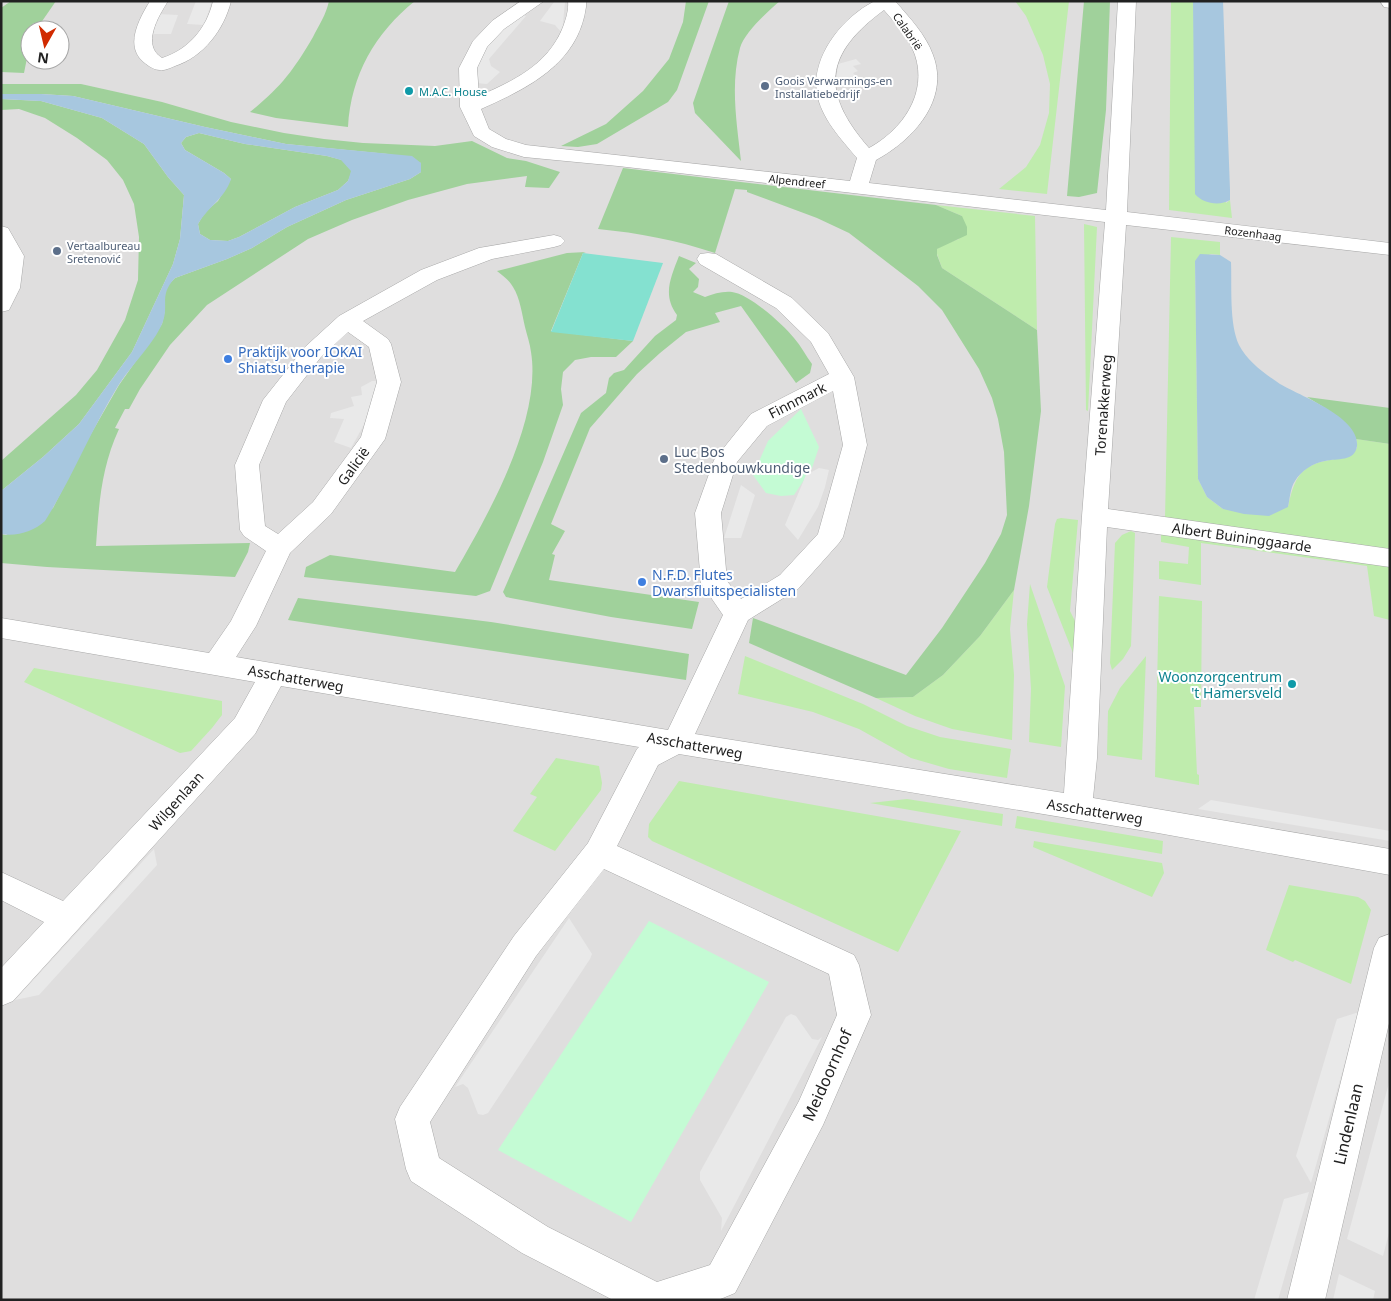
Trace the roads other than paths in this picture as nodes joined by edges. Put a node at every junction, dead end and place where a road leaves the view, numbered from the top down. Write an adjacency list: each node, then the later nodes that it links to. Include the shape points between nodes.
1 (159, 1): 2 (street, via 146,24 143,42 146,55 160,65 184,56 199,43 213,25)
2 (222, 1)
3 (534, 1): 6 (street, via 498,25 479,45 468,68)
4 (577, 1): 6 (street, via 571,32 556,55 536,76)
5 (1127, 1): 9 (street, Torenakkerweg)
6 (470, 107): 8 (street, Alpendreef, via 481,132 499,143 524,151)
7 (867, 158): 7 (street, Calabrië, via 894,141 911,124 924,100 928,79 925,56 886,1 846,32 831,54 825,77 826,99 850,140); 8 (street)
8 (858, 188): 9 (street, Alpendreef)
9 (1116, 218): 12 (street, Rozenhaag); 18 (street, Torenakkerweg)
10 (1, 232): 14 (street)
11 (554, 241): 16 (street, via 487,253 429,275)
12 (1390, 249)
13 (708, 258): 17 (street, Finnmark, via 784,303 820,338)
14 (7, 259): 15 (street, via 9,288)
15 (1, 304)
16 (347, 321): 19 (street, via 312,352 275,400 247,465 254,530); 19 (street, Galicië, via 380,344 389,382 373,439 322,508)
17 (842, 377): 21 (street, Finnmark, via 855,445 830,537 789,582); 21 (street, Finnmark, via 758,420 726,460 708,513 714,583)
18 (1095, 516): 20 (street, Albert Buininggaarde); 26 (street, Torenakkerweg)
19 (280, 548): 23 (street, Galicië, via 242,626)
20 (1390, 558)
21 (737, 614): 25 (street)
22 (1, 628): 23 (street, Asschatterweg)
23 (216, 664): 24 (street, Asschatterweg)
24 (272, 674): 25 (street, Asschatterweg); 30 (street, Wilgenlaan, via 245,726)
25 (677, 742): 26 (street, Asschatterweg); 27 (street, via 647,757)
26 (1077, 808): 28 (street, Asschatterweg)
27 (599, 852): 33 (street, via 525,946 412,1118 424,1169 535,1240); 34 (street, Meidoornhof, via 843,965 854,1015 811,1113 722,1280)
28 (1390, 862)
29 (1, 885): 30 (street)
30 (68, 919): 32 (street, Wilgenlaan)
31 (1390, 948): 35 (street, Lindenlaan)
32 (1, 991)
33 (652, 1300)
34 (659, 1300)
35 (1306, 1300)

